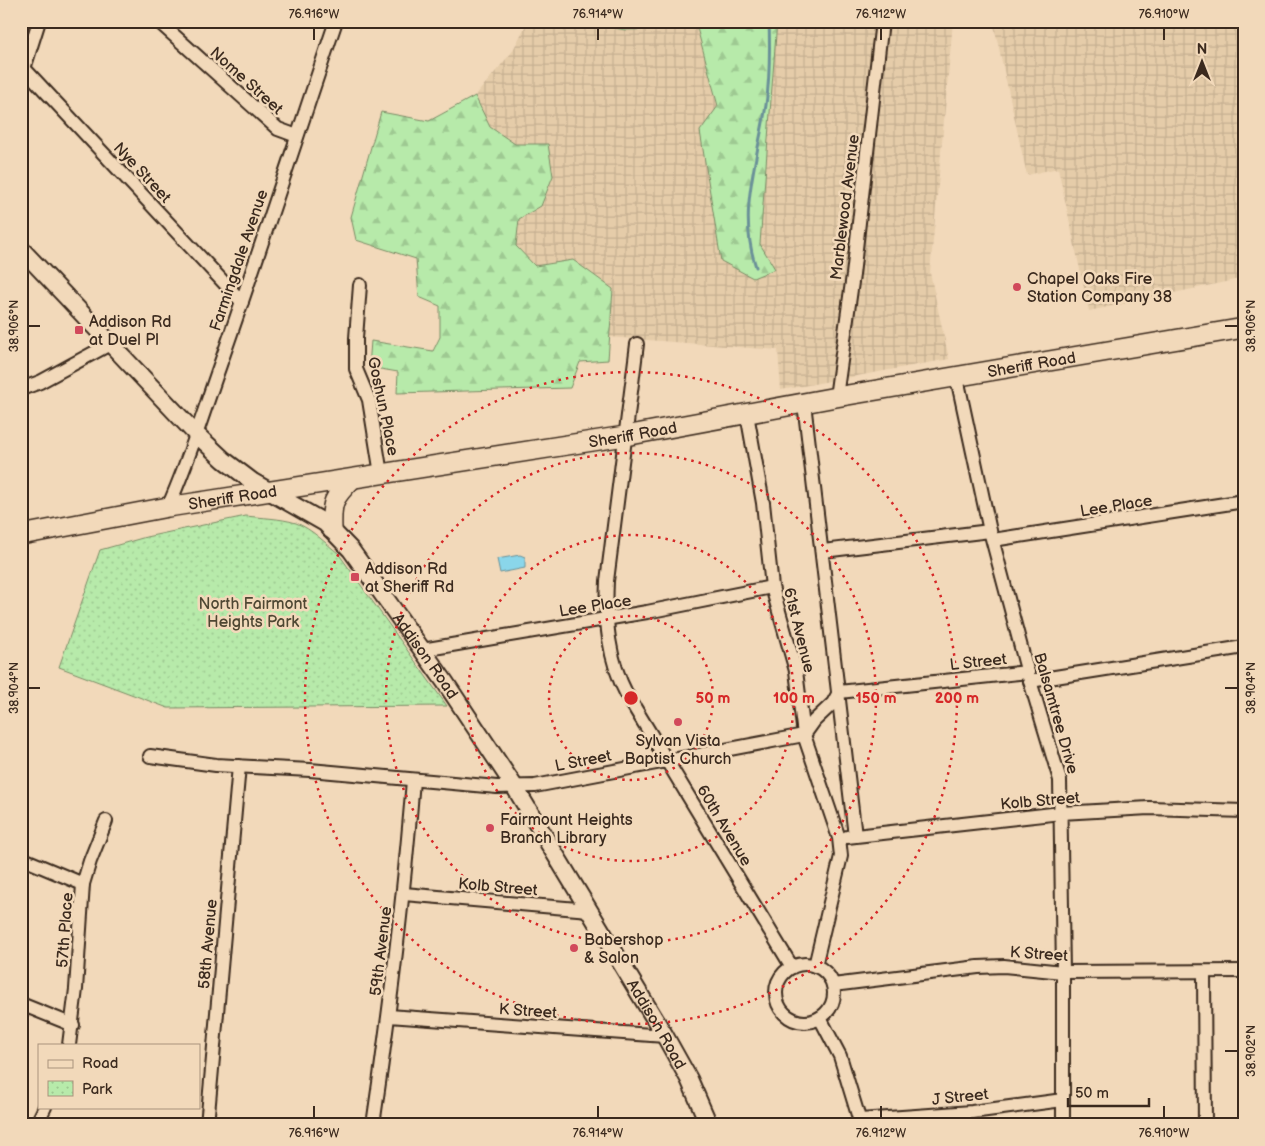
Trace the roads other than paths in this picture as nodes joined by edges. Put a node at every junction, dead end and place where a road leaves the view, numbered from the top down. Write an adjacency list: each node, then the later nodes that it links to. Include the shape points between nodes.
1 (39, 21): 5 (street)
2 (158, 21): 6 (street, Nome Street, via 278,129)
3 (336, 21): 6 (street, Farmingdale Avenue)
4 (882, 21): 15 (street, Marblewood Avenue)
5 (23, 71): 9 (street, Nye Street)
6 (297, 136): 9 (street, Farmingdale Avenue)
7 (21, 249): 11 (street, Addison Road)
8 (360, 285): 20 (street, Goshun Place, via 356,369 369,400)
9 (242, 302): 18 (street, Farmingdale Avenue)
10 (1244, 328): 13 (main road, Sheriff Road)
11 (110, 344): 14 (street); 18 (street, Addison Road)
12 (637, 344): 19 (street, 60th Avenue)
13 (957, 378): 15 (main road, Sheriff Road); 27 (street, Balsamtree Drive)
14 (21, 389)
15 (836, 397): 16 (main road, Sheriff Road)
16 (804, 403): 17 (main road, Sheriff Road); 28 (street, 61st Avenue)
17 (747, 414): 19 (main road, Sheriff Road); 29 (street, 61st Avenue, via 763,503)
18 (195, 433): 22 (street, Addison Road, via 224,460); 24 (street, Farmingdale Avenue, via 184,472)
19 (625, 436): 20 (main road, Sheriff Road); 30 (street, 60th Avenue, via 609,557)
20 (381, 474): 21 (main road, Sheriff Road)
21 (352, 478): 22 (main road, Sheriff Road); 25 (main road, via 335,495)
22 (271, 492): 24 (main road, Sheriff Road); 25 (street, Addison Road)
23 (1244, 501): 27 (street, Lee Place)
24 (168, 507): 26 (main road, Sheriff Road)
25 (332, 529): 32 (street, Addison Road, via 351,550)
26 (21, 535)
27 (992, 536): 28 (street, Lee Place); 33 (street, Balsamtree Drive)
28 (823, 551): 34 (street, 61st Avenue)
29 (772, 587): 30 (street, Lee Place); 35 (street, 61st Avenue, via 796,671)
30 (606, 619): 32 (street, Lee Place); 37 (street, 60th Avenue, via 620,680)
31 (1244, 647): 33 (street, L Street)
32 (422, 650): 40 (street, Addison Road)
33 (1029, 676): 34 (street, L Street); 42 (street, Balsamtree Drive, via 1060,780)
34 (839, 692): 35 (street); 44 (street, 61st Avenue)
35 (804, 735): 37 (street, L Street); 45 (street, 61st Avenue)
36 (150, 756): 38 (street, L Street)
37 (666, 761): 40 (street, L Street, via 541,785); 51 (street, 60th Avenue)
38 (239, 766): 39 (street, L Street); 66 (street, 58th Avenue)
39 (413, 780): 40 (street, L Street); 48 (street, 59th Avenue)
40 (514, 786): 49 (street, Addison Road)
41 (1244, 811): 42 (street, Kolb Street, via 1148,808)
42 (1061, 813): 44 (street, Kolb Street); 53 (street, Balsamtree Drive)
43 (106, 821): 47 (street, 57th Place)
44 (856, 836): 45 (street, Kolb Street)
45 (840, 838): 50 (street, 61st Avenue, via 841,856)
46 (21, 858): 47 (street)
47 (84, 884): 59 (street, 57th Place)
48 (404, 894): 49 (street, Kolb Street); 57 (street, 59th Avenue)
49 (589, 910): 60 (street, Addison Road)
50 (815, 966): 51 (street); 55 (street, via 830,978)
51 (792, 967): 58 (street, via 780,978 776,990 778,1004 794,1021 810,1022)
52 (1244, 971): 54 (street, K Street)
53 (1063, 972): 54 (street, K Street); 55 (street, K Street, via 1004,966 978,967); 62 (street, Balsamtree Drive)
54 (1204, 972): 70 (street)
55 (833, 985): 58 (street, via 833,1000)
56 (21, 1004): 59 (street)
57 (389, 1016): 60 (street, K Street); 67 (street, 59th Avenue)
58 (820, 1018): 64 (street, via 840,1056)
59 (73, 1025): 61 (street, 57th Place)
60 (665, 1036): 68 (street, Addison Road)
61 (69, 1044)
62 (1063, 1100): 64 (street, J Street); 69 (street, Balsamtree Drive)
63 (44, 1108): 65 (street)
64 (861, 1122)
65 (36, 1125)
66 (207, 1125)
67 (373, 1125)
68 (709, 1125)
69 (1063, 1125)
70 (1205, 1125)

